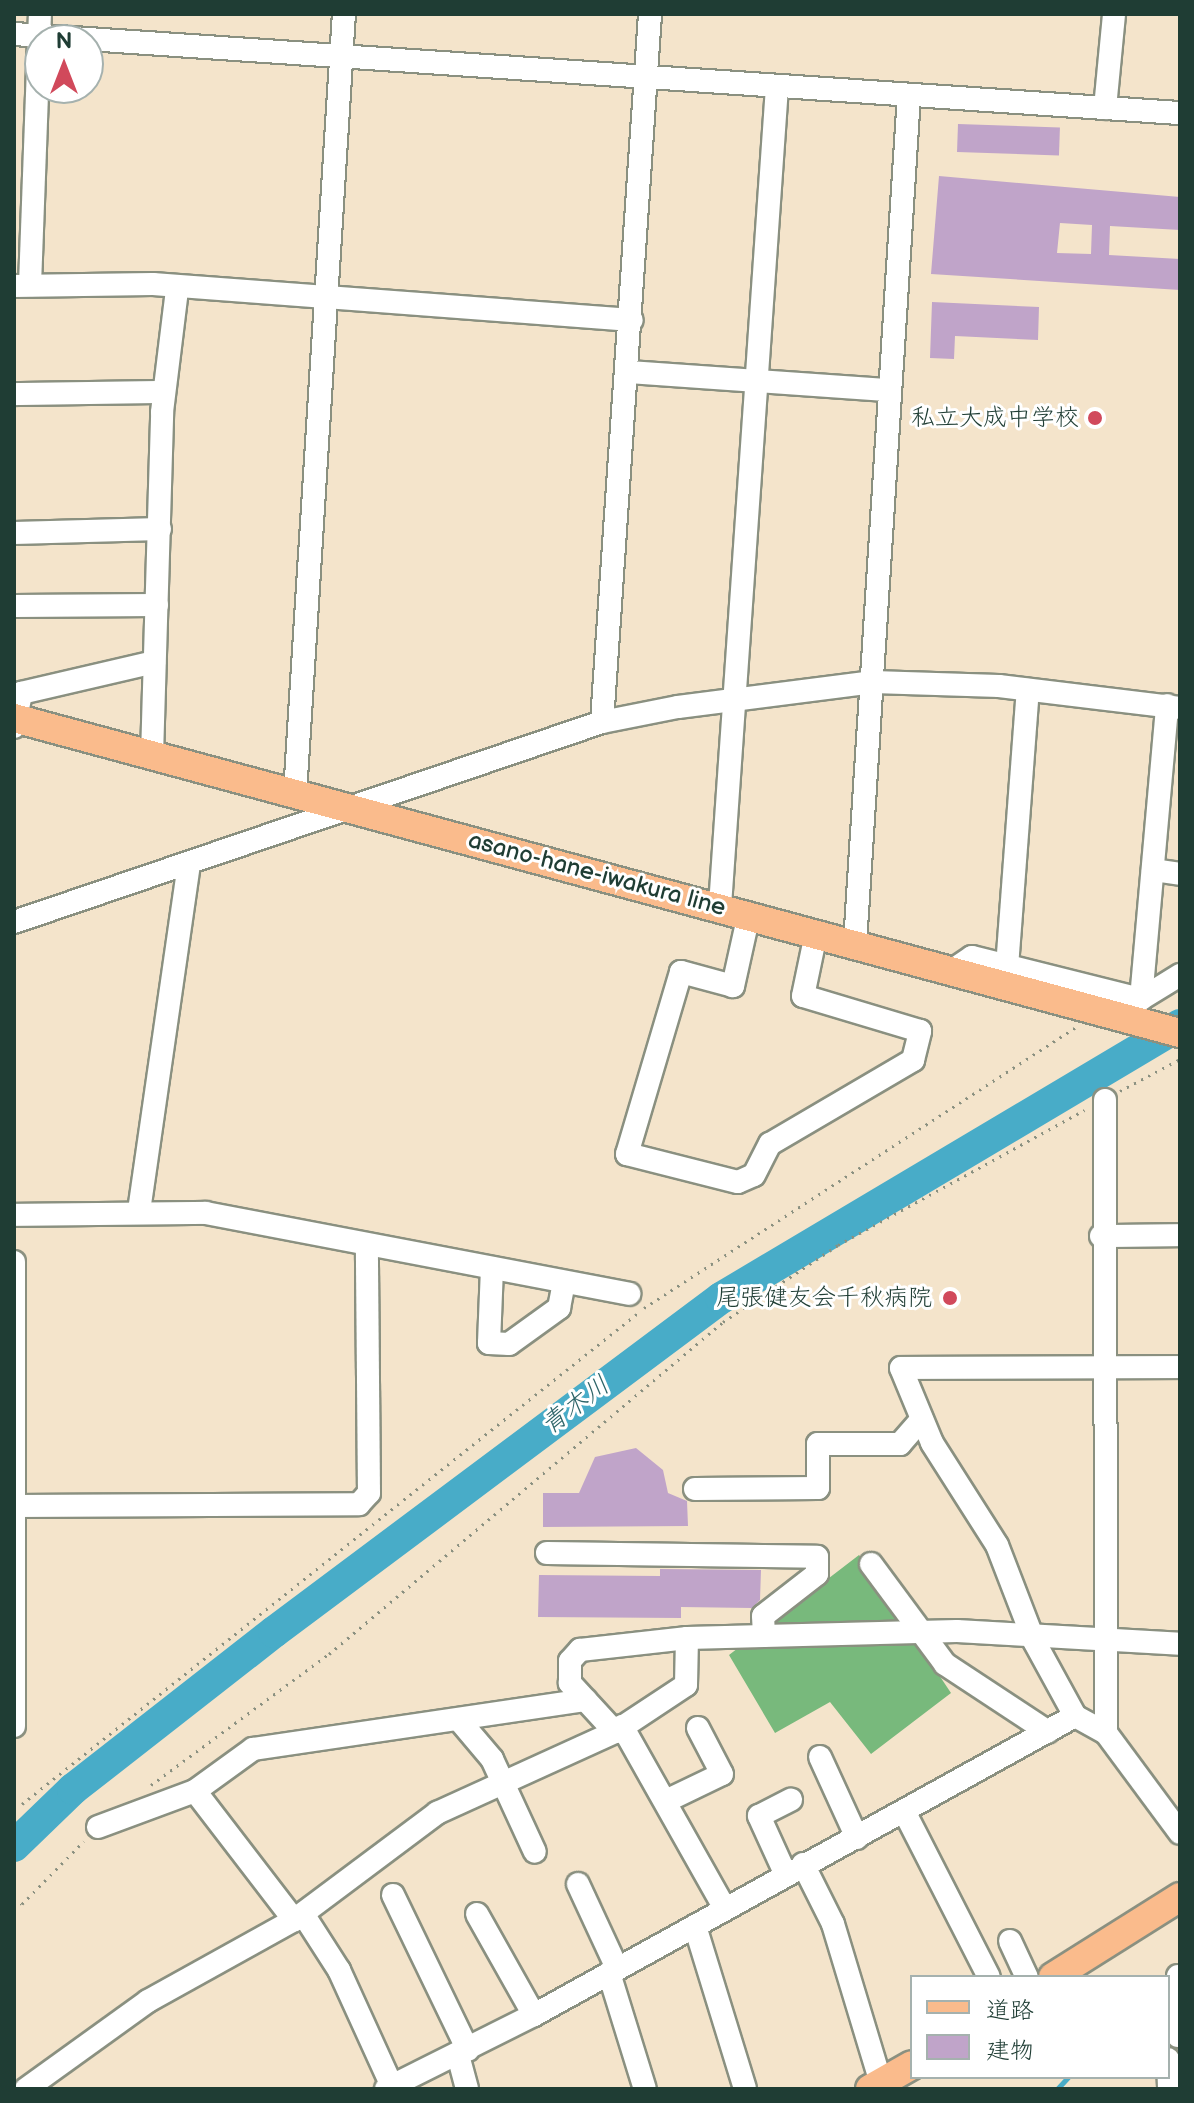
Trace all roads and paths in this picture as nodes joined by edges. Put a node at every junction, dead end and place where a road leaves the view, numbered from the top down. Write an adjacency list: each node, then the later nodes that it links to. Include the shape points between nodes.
1 (344, 14): 5 (street)
2 (650, 14): 6 (street)
3 (1114, 14): 10 (street)
4 (104, 32): 5 (street)
5 (341, 57): 6 (street); 14 (street)
6 (646, 76): 7 (street); 15 (street)
7 (777, 86): 8 (street); 17 (street)
8 (909, 95): 10 (street); 18 (street)
9 (34, 104): 12 (street)
10 (1105, 108): 11 (street)
11 (1180, 113)
12 (22, 285): 13 (street)
13 (177, 289): 14 (street); 19 (street)
14 (330, 300): 15 (street); 35 (street)
15 (632, 320): 16 (street)
16 (629, 372): 17 (street); 31 (street)
17 (759, 378): 18 (street); 28 (street)
18 (889, 390): 26 (street)
19 (164, 392): 20 (street); 21 (street)
20 (14, 394)
21 (160, 529): 22 (street); 23 (street)
22 (14, 533)
23 (157, 605): 24 (street); 25 (street)
24 (14, 606)
25 (154, 662): 30 (street, via 21,693); 33 (street)
26 (873, 682): 27 (street); 28 (street); 44 (street)
27 (1028, 690): 29 (street); 45 (street)
28 (738, 698): 31 (street); 40 (street)
29 (1173, 706): 34 (street)
30 (14, 718): 32 (street); 33 (main road, asano-hane-iwakura line)
31 (602, 722): 36 (street)
32 (14, 727)
33 (152, 756): 35 (main road, asano-hane-iwakura line)
34 (1170, 791): 38 (street)
35 (295, 794): 36 (main road, asano-hane-iwakura line)
36 (349, 809): 37 (street); 40 (main road, asano-hane-iwakura line)
37 (189, 865): 42 (street); 53 (street)
38 (1153, 870): 39 (street); 48 (street)
39 (1180, 874)
40 (720, 906): 41 (main road, asano-hane-iwakura line)
41 (749, 914): 43 (main road, asano-hane-iwakura line); 43 (street, via 733,986 681,972 627,1154 738,1182 754,1175 770,1144 913,1060 920,1031 803,996)
42 (14, 922)
43 (816, 934): 44 (main road, asano-hane-iwakura line)
44 (855, 944): 46 (main road, asano-hane-iwakura line)
45 (1007, 967): 46 (street, via 972,957); 48 (street)
46 (964, 974): 49 (main road, asano-hane-iwakura line)
47 (1180, 975): 48 (street)
48 (1141, 999)
49 (1099, 1011): 50 (main road, asano-hane-iwakura line); 89 (path, via 1004,1080 694,1270 60,1767)
50 (1180, 1033)
51 (1180, 1059): 52 (path)
52 (1105, 1100): 56 (street); 85 (path, via 838,1245 723,1322 329,1654)
53 (139, 1211): 54 (street); 57 (street, via 206,1213)
54 (14, 1215)
55 (1180, 1235): 56 (street)
56 (1101, 1236): 62 (street)
57 (367, 1245): 59 (street); 66 (street, via 369,1493 359,1504)
58 (14, 1262): 66 (street)
59 (492, 1268): 60 (street); 60 (street, via 489,1343 509,1344 559,1308)
60 (564, 1282): 61 (street)
61 (629, 1294)
62 (1103, 1367): 63 (street); 64 (street, via 901,1368); 73 (street)
63 (1180, 1367)
64 (922, 1419): 65 (street, via 900,1444 818,1444 818,1488); 72 (street, via 997,1545)
65 (695, 1489)
66 (16, 1506): 78 (street)
67 (547, 1553): 70 (street, via 817,1557 817,1574 763,1616)
68 (871, 1564): 69 (street)
69 (922, 1633): 70 (street); 72 (street); 81 (street, via 980,1692)
70 (764, 1636): 71 (street)
71 (687, 1638): 75 (street, via 580,1650 570,1661 570,1683); 80 (street, via 686,1685)
72 (1034, 1641): 73 (street); 76 (street)
73 (1108, 1643): 74 (street); 82 (street)
74 (1180, 1644)
75 (585, 1700): 77 (street); 80 (street)
76 (1075, 1716): 81 (street); 82 (street)
77 (459, 1720): 84 (street); 86 (street, via 253,1749)
78 (14, 1726)
79 (698, 1728): 88 (street, via 722,1774)
80 (619, 1729): 84 (street); 88 (street)
81 (1048, 1732): 90 (street)
82 (1106, 1733): 92 (street)
83 (820, 1757): 93 (street)
84 (504, 1784): 94 (street); 102 (street, via 437,1813)
85 (142, 1791)
86 (195, 1791): 91 (street); 102 (street)
87 (791, 1800): 95 (street, via 759,1816)
88 (666, 1801): 100 (street)
89 (22, 1804)
90 (905, 1813): 93 (street); 106 (street)
91 (98, 1827): 99 (path, via 22,1904)
92 (1180, 1833)
93 (857, 1838): 95 (street)
94 (535, 1852)
95 (794, 1868): 100 (street); 114 (street, via 833,1924)
96 (578, 1884): 105 (street)
97 (393, 1895): 112 (street)
98 (1180, 1897): 108 (main road)
99 (14, 1899)
100 (724, 1907): 103 (street)
101 (477, 1914): 110 (street)
102 (299, 1917): 115 (street, via 339,1970); 116 (street, via 136,2009)
103 (695, 1926): 105 (street); 119 (street)
104 (1010, 1941): 107 (street)
105 (613, 1971): 110 (street); 118 (street)
106 (988, 1975)
107 (1026, 1975)
108 (1056, 1975)
109 (1178, 1976): 111 (street)
110 (534, 2015): 112 (street)
111 (1175, 2036)
112 (463, 2052): 115 (street); 117 (street)
113 (910, 2066): 114 (main road)
114 (876, 2086)
115 (388, 2087)
116 (26, 2089)
117 (467, 2089)
118 (645, 2089)
119 (745, 2089)

